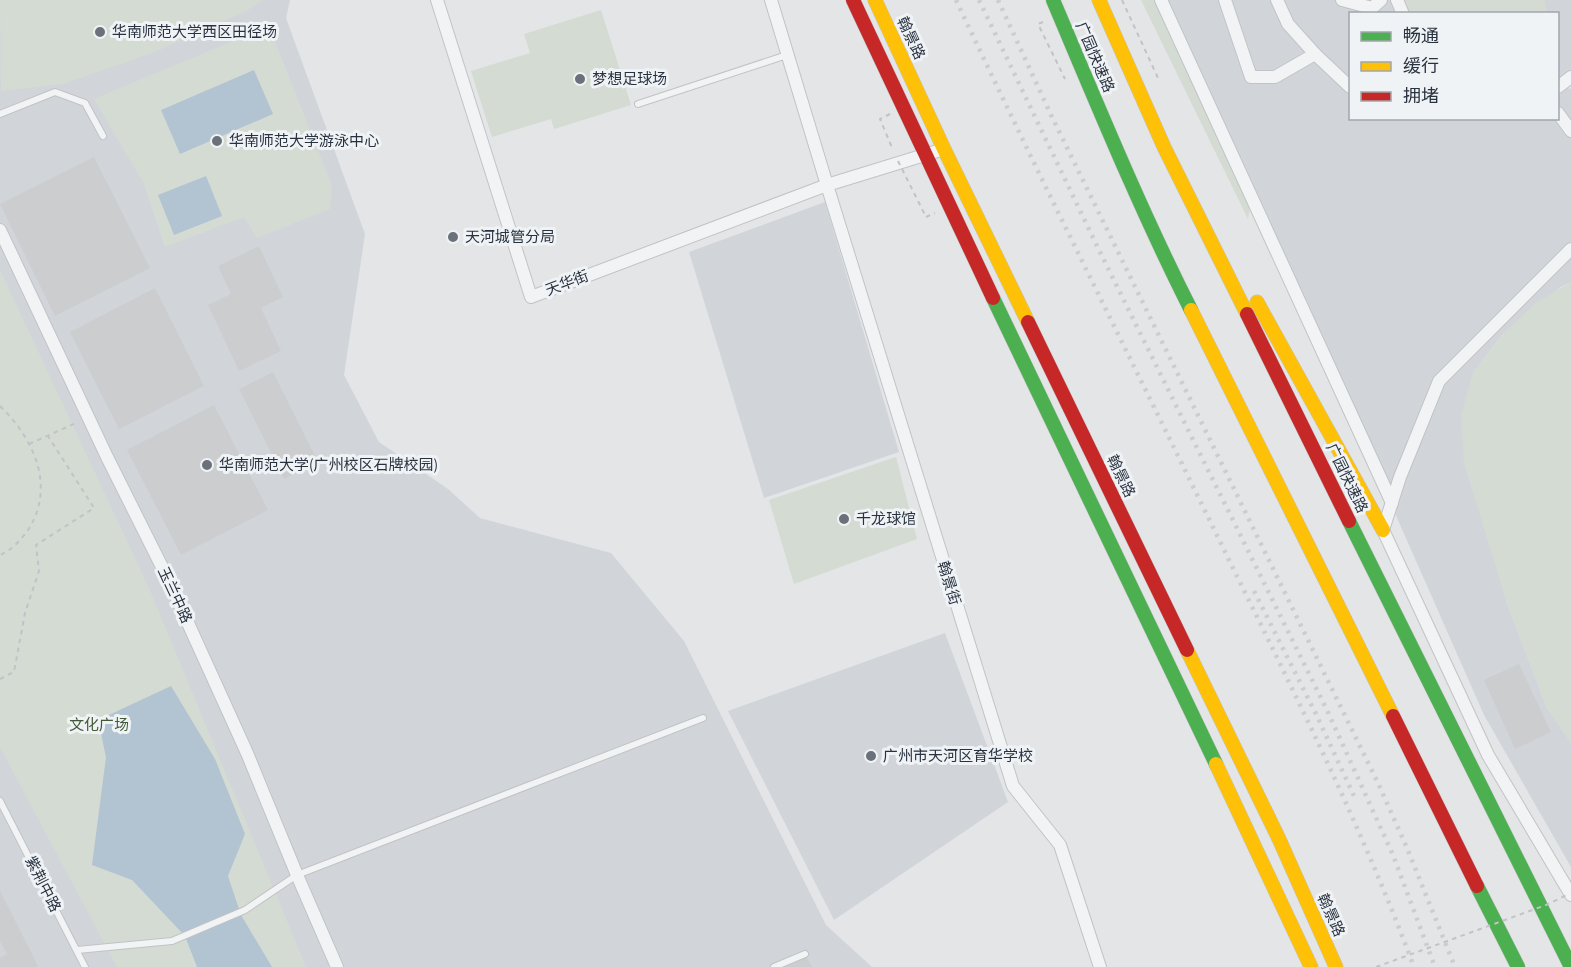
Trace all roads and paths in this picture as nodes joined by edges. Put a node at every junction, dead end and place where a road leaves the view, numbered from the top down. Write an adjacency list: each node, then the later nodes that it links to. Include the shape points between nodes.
1 (437, 0): 30 (street, 天华街, via 531,297)
2 (771, 0): 15 (street)
3 (853, 0): 28 (main road)
4 (875, 0): 26 (main road, 翰景路)
5 (1053, 0): 55 (main road, 广园快速路, via 1164,255)
6 (1099, 0): 25 (main road, 广园快速路)
7 (1122, 0): 16 (path)
8 (1161, 0): 38 (street)
9 (1225, 0): 14 (street, via 1251,76 1275,77)
10 (1342, 0): 11 (street, via 1372,8)
11 (1382, 0)
12 (1282, 1): 14 (street, via 1288,24)
13 (1038, 24): 17 (path)
14 (1316, 54): 18 (street)
15 (787, 55): 19 (lane); 30 (street)
16 (1158, 78)
17 (1067, 83)
18 (1349, 86)
19 (639, 104)
20 (0, 114): 24 (lane, via 55,92 85,103)
21 (1559, 116): 23 (street)
22 (880, 118): 27 (path)
23 (1571, 131)
24 (103, 136)
25 (1164, 147): 39 (main road, via 1214,223); 56 (main road, 广园快速路)
26 (944, 149): 28 (street, 天华街); 53 (main road, 翰景路, via 1254,787)
27 (894, 150)
28 (926, 156): 30 (street, 天华街); 52 (main road)
29 (898, 161): 31 (path, bridge)
30 (827, 185): 51 (street, 翰景街, via 1013,786 1059,845)
31 (926, 217)
32 (0, 230): 35 (street, 玉兰中路)
33 (1571, 249): 38 (street, via 1439,381)
34 (0, 406): 37 (path)
35 (90, 416): 36 (path); 44 (street, 玉兰中路, via 247,753)
36 (48, 436): 37 (path); 41 (path, via 94,508 36,545 39,571 25,613 14,672)
37 (29, 444): 40 (path, via 39,467 42,491 36,515 24,537)
38 (1392, 502): 39 (street)
39 (1383, 530): 45 (street, via 1488,755)
40 (0, 555)
41 (0, 679)
42 (703, 718): 44 (lane)
43 (0, 801): 46 (lane, 紫荆中路)
44 (297, 875): 46 (lane, via 245,910 172,940); 49 (street, 玉兰中路)
45 (1570, 895): 54 (path, bridge)
46 (77, 950): 48 (lane, 紫荆中路)
47 (805, 954): 50 (lane)
48 (85, 967)
49 (337, 967)
50 (774, 967)
51 (1100, 967)
52 (1311, 967)
53 (1336, 967)
54 (1376, 967)
55 (1518, 967)
56 (1571, 967)

